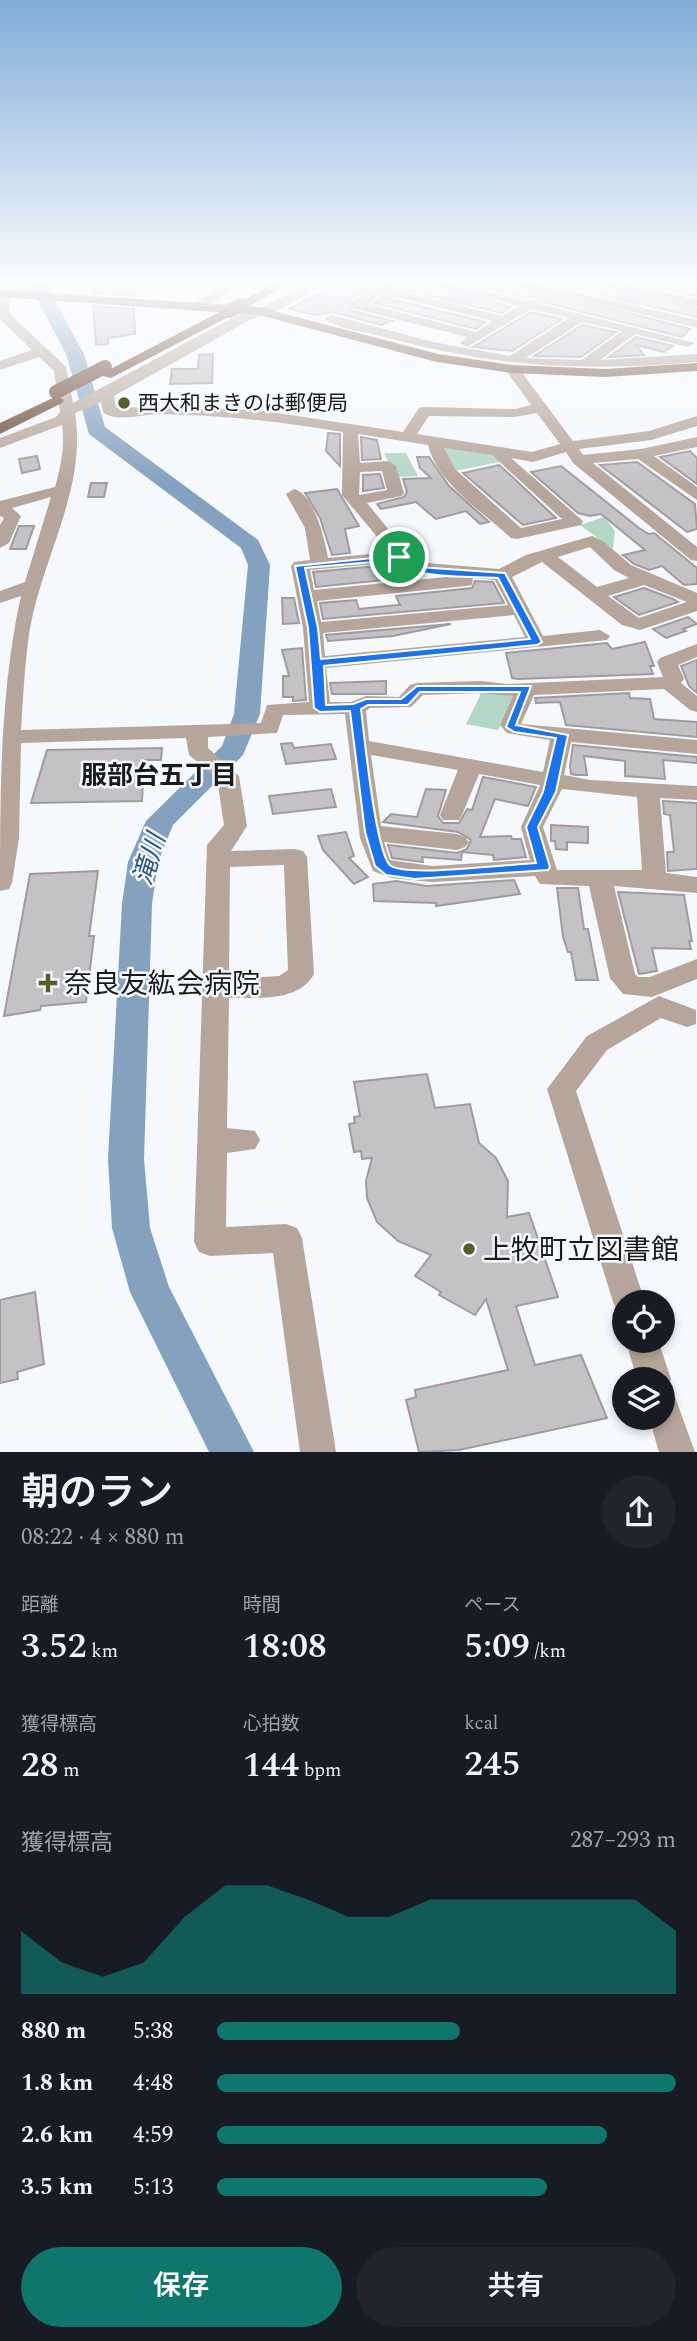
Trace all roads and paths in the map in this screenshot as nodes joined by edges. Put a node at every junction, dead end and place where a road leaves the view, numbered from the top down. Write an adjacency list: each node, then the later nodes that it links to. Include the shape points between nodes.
1 (145, 351): 16 (highway, via 105,371)
2 (185, 351): 15 (street)
3 (411, 351): 12 (main road, via 437,358)
4 (453, 351): 12 (street)
5 (533, 351): 12 (street)
6 (604, 351): 11 (street)
7 (680, 351): 10 (street)
8 (40, 352): 13 (street); 16 (street, via 61,370)
9 (697, 358): 10 (street)
10 (667, 361): 11 (street)
11 (585, 364): 12 (street)
12 (513, 365): 14 (main road, via 605,373); 17 (street)
13 (0, 366)
14 (697, 367)
15 (105, 394): 16 (street); 20 (street, via 110,412 257,414)
16 (67, 401): 18 (highway); 21 (highway); 24 (street, via 61,420); 30 (street, via 71,441)
17 (540, 408): 22 (street, via 515,413 424,411); 27 (street)
18 (0, 419)
19 (697, 421): 27 (street, via 651,435 588,441)
20 (350, 426): 22 (street); 29 (street)
21 (0, 429)
22 (408, 437): 23 (street)
23 (434, 440): 26 (street); 26 (street, via 440,461 517,534 575,521)
24 (0, 443)
25 (695, 444): 28 (street)
26 (497, 450): 27 (street, via 533,457)
27 (573, 453): 28 (street); 37 (street)
28 (641, 454): 32 (street)
29 (352, 468): 33 (street); 33 (street, via 388,466 396,493)
30 (62, 490): 34 (street); 43 (street)
31 (294, 494): 39 (street, via 314,528)
32 (697, 495)
33 (353, 501): 38 (street)
34 (0, 508): 35 (street, via 13,516)
35 (0, 543)
36 (544, 555): 41 (street); 42 (street, via 592,541 606,549 612,560); 44 (street)
37 (697, 556)
38 (399, 557): 39 (street); 40 (street, via 417,569)
39 (320, 564): 45 (street, via 299,566)
40 (463, 572): 41 (street); 45 (street, via 467,582)
41 (502, 575): 48 (street)
42 (647, 578): 44 (street); 47 (street)
43 (33, 584): 46 (street); 59 (street, via 21,627)
44 (594, 594): 47 (street, via 640,624)
45 (307, 596): 49 (street)
46 (0, 597)
47 (697, 603)
48 (521, 609): 49 (street); 51 (street)
49 (313, 628): 53 (street)
50 (600, 635): 51 (street)
51 (537, 642): 53 (street)
52 (697, 650): 54 (street, via 667,662 674,679)
53 (318, 663): 57 (street)
54 (669, 683): 55 (street); 56 (street)
55 (527, 688): 58 (street, via 417,689 404,703 366,702); 61 (street, via 510,725)
56 (697, 706)
57 (320, 708): 58 (street); 60 (street, via 274,709 270,729)
58 (355, 708): 62 (street)
59 (7, 730): 60 (street); 70 (street)
60 (197, 731): 72 (street, via 195,743 202,758 228,776 236,826 219,845)
61 (562, 735): 63 (street); 65 (street)
62 (360, 746): 64 (street); 69 (street)
63 (697, 747)
64 (471, 766): 65 (street); 68 (street)
65 (551, 781): 66 (street); 73 (street, via 532,827)
66 (648, 791): 67 (street); 75 (street)
67 (697, 793)
68 (451, 815)
69 (372, 832): 71 (street); 73 (street, via 379,863 390,872)
70 (4, 838): 76 (street)
71 (457, 842)
72 (219, 859): 79 (street); 79 (street, via 295,857 300,974 284,986)
73 (544, 867): 74 (street, via 548,878)
74 (600, 880): 75 (street); 78 (street, via 622,978 632,987 652,987)
75 (656, 880): 77 (street)
76 (0, 883)
77 (697, 885)
78 (697, 969)
79 (216, 989): 82 (street)
80 (687, 1017): 83 (street, via 659,1006 597,1043 561,1089)
81 (245, 1140): 82 (street)
82 (212, 1141): 85 (street, via 210,1242 286,1238)
83 (625, 1290)
84 (670, 1430): 86 (street)
85 (318, 1452)
86 (677, 1452)

